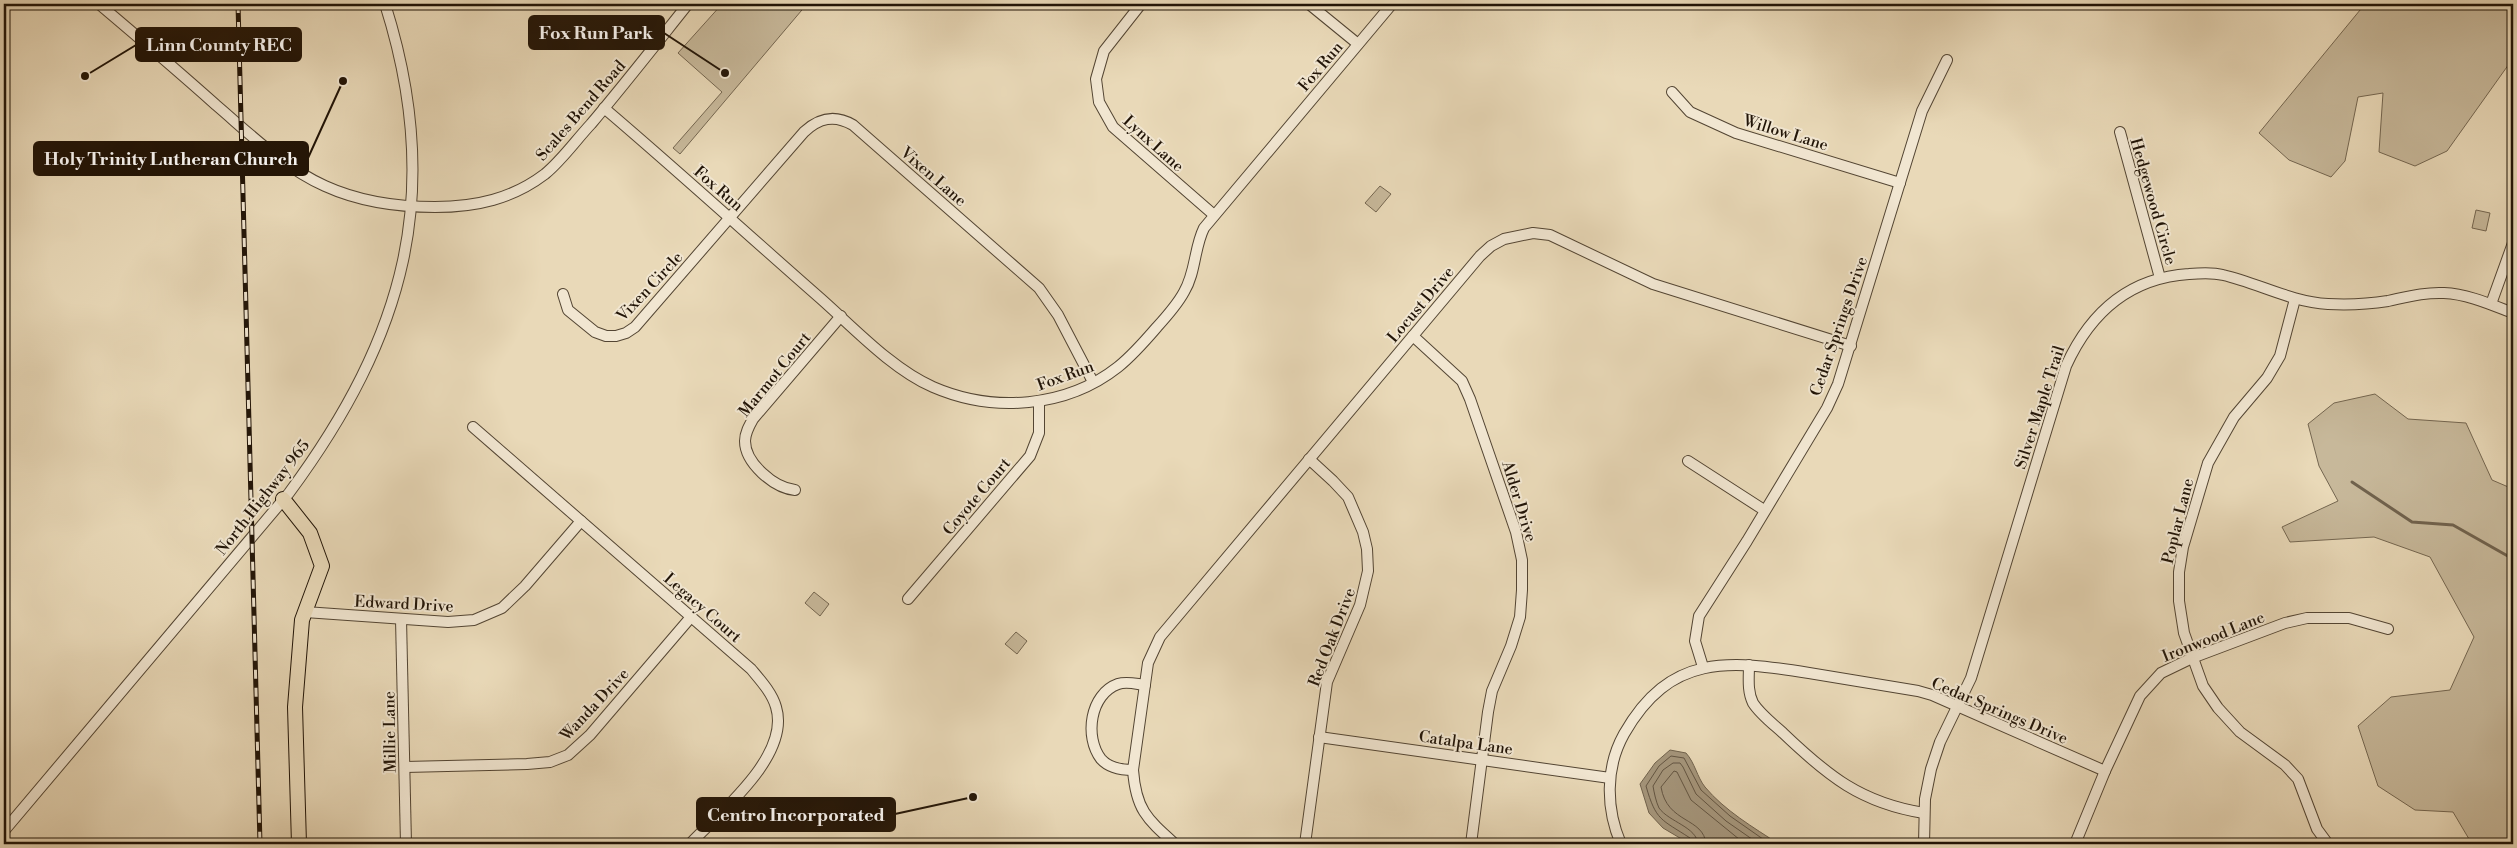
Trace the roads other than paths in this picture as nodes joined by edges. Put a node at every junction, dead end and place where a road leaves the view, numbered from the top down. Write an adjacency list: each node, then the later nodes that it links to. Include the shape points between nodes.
1 (99, 4): 13 (street, Scales Bend Road, via 292,168 341,192)
2 (385, 4): 13 (street, North Highway 965, via 401,57 410,107 414,150)
3 (688, 4): 10 (street, Scales Bend Road)
4 (1141, 4): 14 (street, Lynx Lane, via 1104,51 1096,80 1099,102 1113,127)
5 (1309, 4): 7 (street)
6 (1392, 4): 7 (street, Fox Run)
7 (1358, 44): 14 (street, Fox Run)
8 (1947, 60): 12 (street, Cedar Springs Drive, via 1922,111)
9 (1672, 92): 12 (street, Willow Lane, via 1690,112 1729,130)
10 (604, 108): 13 (street, Scales Bend Road, via 546,172 519,190 477,205); 15 (street, Fox Run)
11 (2120, 132): 17 (street, Hedgewood Circle)
12 (1900, 183): 24 (street, Cedar Springs Drive)
13 (412, 206): 31 (street, North Highway 965, via 398,286 378,341 348,403 312,461)
14 (1214, 215): 25 (street, Fox Run, via 1198,240 1190,278 1177,303 1130,356)
15 (730, 218): 18 (street, Vixen Circle, via 626,334 606,336 595,332 568,310); 22 (street, Fox Run); 25 (street, Vixen Lane, via 814,123 823,119 844,120 1039,288 1058,315)
16 (2513, 243): 20 (street)
17 (2160, 278): 19 (street, Silver Maple Trail, via 2220,274); 43 (street, Silver Maple Trail, via 2126,293 2106,307 2076,344 2066,366 1974,668)
18 (563, 294)
19 (2295, 299): 20 (street, Silver Maple Trail, via 2358,304 2417,294 2446,293); 39 (street, Poplar Lane, via 2280,356 2267,378 2234,417 2208,463 2183,547 2179,602)
20 (2491, 304): 21 (street, Silver Maple Trail)
21 (2513, 313)
22 (841, 316): 26 (street, Fox Run, via 896,364 932,386 988,403); 30 (street, Marmot Court, via 753,419 745,437 746,450 752,462 782,488)
23 (1413, 336): 24 (street, Locust Drive, via 1491,246 1504,239 1533,233 1550,235 1653,284); 28 (street, Locust Drive); 45 (street, Alder Drive, via 1462,381 1516,532 1522,560 1520,617 1512,646 1492,691)
24 (1851, 346): 32 (street, Cedar Springs Drive, via 1826,408)
25 (1093, 382): 26 (street, Fox Run, via 1067,394)
26 (1039, 401): 34 (street, Coyote Court, via 1039,433 1030,456)
27 (472, 427): 33 (street, Legacy Court)
28 (1309, 459): 42 (street, Locust Drive, via 1160,637 1148,663); 44 (street, Red Oak Drive, via 1348,497 1363,532 1368,571 1360,605 1327,682)
29 (1688, 461): 32 (street)
30 (795, 490)
31 (283, 499): 35 (main road, via 310,533 322,566); 51 (street, North Highway 965)
32 (1764, 510): 41 (street, Cedar Springs Drive, via 1699,616 1696,641)
33 (581, 521): 36 (street, Legacy Court); 37 (street, Edward Drive, via 502,608 474,620)
34 (908, 599)
35 (305, 612): 37 (street, Edward Drive); 52 (main road, via 295,707)
36 (691, 617): 46 (street, Wanda Drive, via 590,735 568,755 550,762 527,764); 54 (street, Legacy Court, via 751,669 766,688 777,708 777,730 761,769)
37 (401, 619): 46 (street, Millie Lane)
38 (2388, 629): 39 (street, Ironwood Lane, via 2349,618 2307,618 2285,623)
39 (2192, 658): 48 (street, Ironwood Lane, via 2161,673 2140,696); 61 (street, Poplar Lane, via 2203,686 2218,708 2240,732 2286,764 2298,779 2318,829)
40 (1749, 665): 41 (street, Cedar Springs Drive); 43 (street, Cedar Springs Drive, via 1918,691); 50 (street, via 1749,690 1753,702 1810,759 1848,788 1868,798)
41 (1703, 667): 49 (street, Cedar Springs Drive, via 1675,680 1644,706 1622,738)
42 (1145, 685): 47 (street, Locust Drive); 47 (street, via 1117,684 1098,702 1092,718 1092,735 1100,758 1114,768)
43 (1958, 707): 48 (street, Cedar Springs Drive); 50 (street, Silver Maple Trail, via 1937,751)
44 (1319, 737): 45 (street, Catalpa Lane); 56 (street, Red Oak Drive)
45 (1482, 759): 49 (street, Catalpa Lane); 57 (street, Alder Drive)
46 (405, 767): 53 (street, Millie Lane)
47 (1133, 770): 55 (street, Locust Drive, via 1137,802 1156,828)
48 (2105, 771): 60 (street, Ironwood Lane)
49 (1610, 778): 58 (street, Cedar Springs Drive, via 1611,814)
50 (1924, 813): 59 (street, Silver Maple Trail)
51 (4, 831)
52 (299, 844)
53 (406, 844)
54 (690, 844)
55 (1175, 844)
56 (1305, 844)
57 (1471, 844)
58 (1620, 844)
59 (1924, 844)
60 (2075, 844)
61 (2328, 844)

